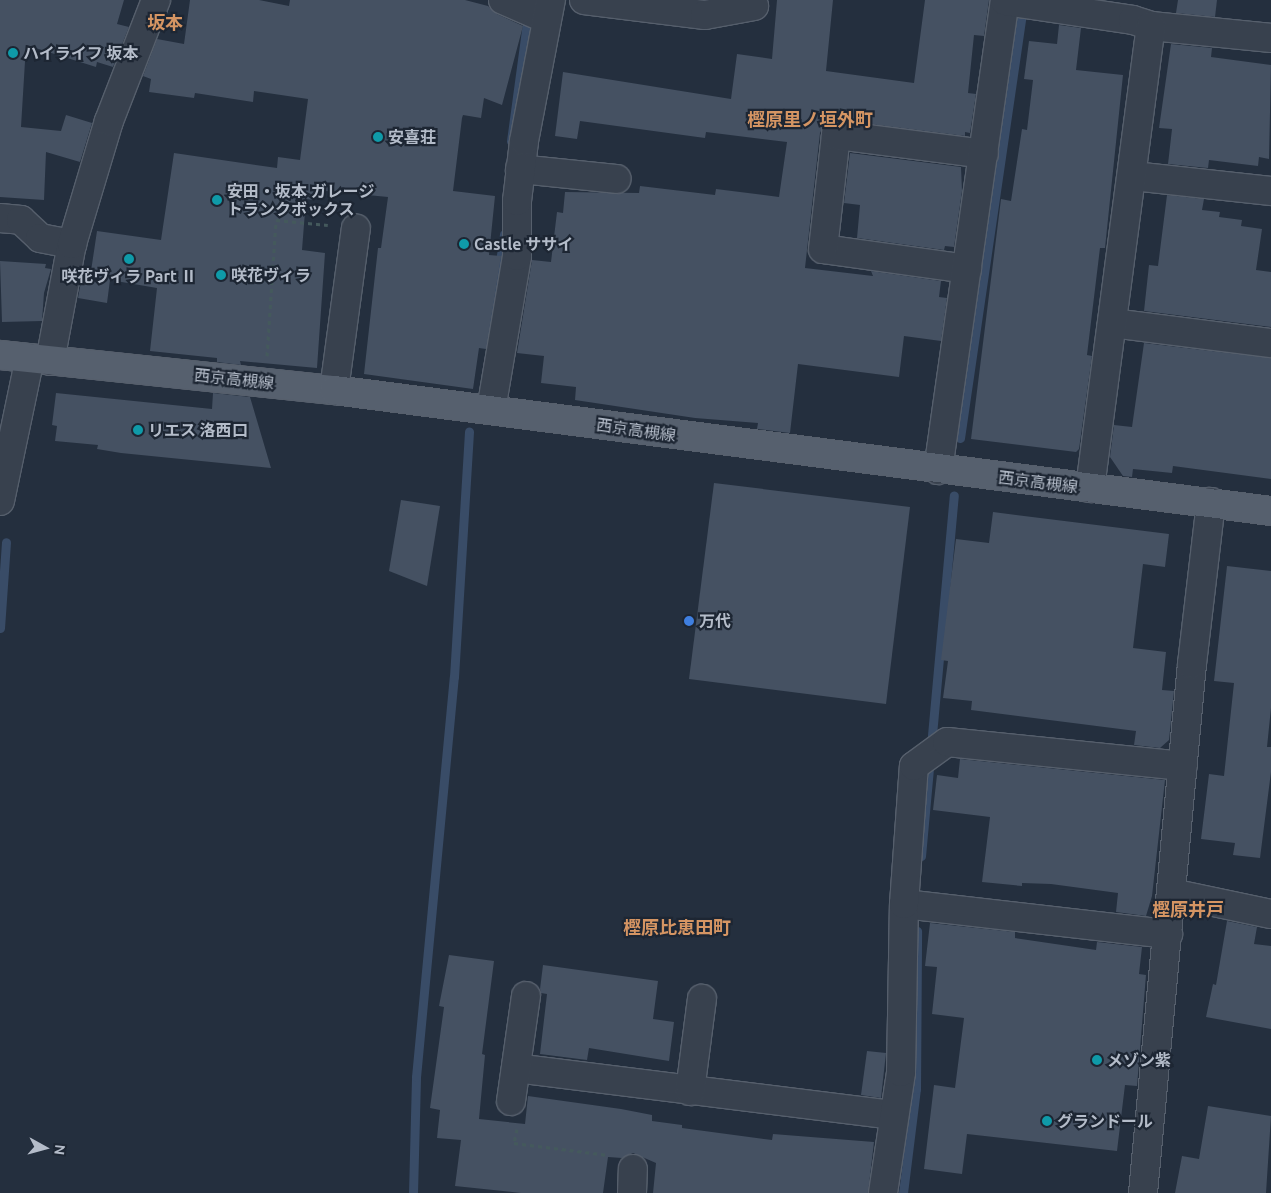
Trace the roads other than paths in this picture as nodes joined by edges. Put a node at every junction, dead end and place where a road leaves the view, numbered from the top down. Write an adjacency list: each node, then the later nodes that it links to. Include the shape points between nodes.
1 (156, 0): 15 (street, via 109,121)
2 (503, 0): 5 (street)
3 (584, 0): 4 (street, via 705,15)
4 (754, 6)
5 (549, 9): 9 (street)
6 (1140, 15): 7 (street); 8 (street, via 1005,1); 10 (street)
7 (1271, 38)
8 (984, 154): 16 (street); 16 (street, via 836,135 823,249)
9 (520, 169): 11 (street); 22 (street, via 517,256)
10 (1133, 176): 12 (street); 17 (street)
11 (616, 179)
12 (1271, 191)
13 (0, 218): 15 (street, via 21,220 40,238)
14 (356, 228): 21 (street)
15 (72, 244): 20 (street)
16 (967, 269): 23 (street)
17 (1112, 323): 18 (street); 24 (street)
18 (1271, 343)
19 (0, 355): 20 (main road, 西京高槻線)
20 (40, 359): 21 (main road, 西京高槻線); 25 (street)
21 (334, 390): 22 (main road, 西京高槻線)
22 (491, 410): 23 (main road, 西京高槻線)
23 (938, 470): 24 (main road, 西京高槻線)
24 (1090, 488): 26 (main road, 西京高槻線)
25 (0, 501)
26 (1212, 502): 27 (main road, 西京高槻線); 28 (street)
27 (1271, 511)
28 (1183, 766): 29 (street); 30 (street, via 948,742 914,766)
29 (1171, 893): 31 (street); 32 (street)
30 (904, 904): 32 (street); 38 (street, via 901,1072)
31 (1271, 914)
32 (1168, 934): 40 (street)
33 (526, 996): 35 (street)
34 (702, 999): 36 (street)
35 (516, 1068): 36 (street); 37 (street)
36 (690, 1091): 38 (street)
37 (511, 1101)
38 (894, 1115): 39 (street)
39 (883, 1193)
40 (1143, 1193)

